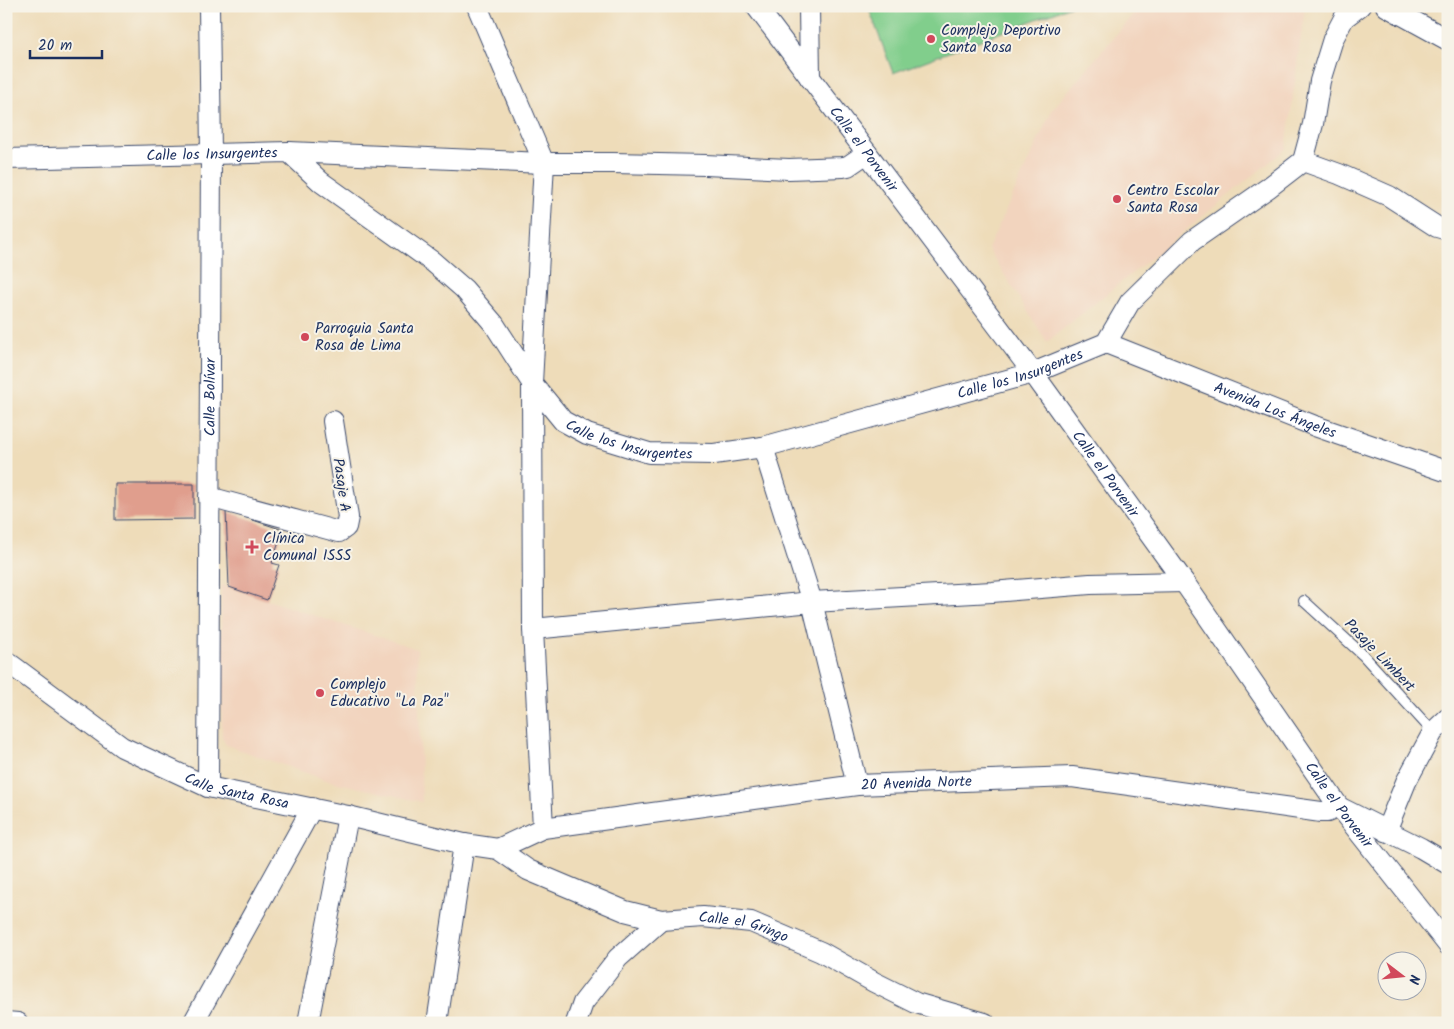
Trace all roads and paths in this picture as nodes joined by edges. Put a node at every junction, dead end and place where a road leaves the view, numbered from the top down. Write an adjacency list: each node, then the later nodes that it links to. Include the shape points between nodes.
1 (209, 6): 10 (street, Calle Bolívar)
2 (477, 6): 14 (street)
3 (756, 6): 8 (street, Calle el Porvenir)
4 (809, 6): 8 (street)
5 (1360, 6): 13 (street, via 1344,18 1333,39 1320,81 1314,124)
6 (1386, 6): 7 (street)
7 (1448, 40)
8 (810, 78): 11 (street, Calle el Porvenir)
9 (289, 152): 10 (street, Calle los Insurgentes); 14 (street); 18 (street, Calle los Insurgentes, via 321,182 433,262 464,289 494,324)
10 (210, 153): 12 (street, Calle los Insurgentes); 22 (street, Calle Bolívar)
11 (867, 153): 14 (street, via 848,166 789,169); 17 (street, Calle el Porvenir)
12 (6, 159)
13 (1303, 161): 15 (street, via 1389,196 1437,227); 16 (street, via 1192,241 1130,302)
14 (544, 163): 18 (street)
15 (1448, 230)
16 (1106, 342): 17 (street, Calle los Insurgentes); 21 (street, Avenida Los Ángeles, via 1315,426)
17 (1033, 373): 20 (street, Calle los Insurgentes); 23 (street, Calle el Porvenir)
18 (532, 383): 20 (street, Calle los Insurgentes, via 563,422 587,434 649,453 714,454); 26 (street)
19 (333, 421): 22 (street, Pasaje A, via 348,517 346,527 339,532)
20 (763, 447): 25 (street)
21 (1448, 472)
22 (209, 497): 31 (street, Calle Bolívar)
23 (1184, 582): 25 (street, via 1090,584); 32 (street, Calle el Porvenir)
24 (1304, 601): 29 (lane, Pasaje Limbert, via 1363,655)
25 (812, 602): 26 (street); 30 (street)
26 (534, 629): 35 (street)
27 (6, 662): 31 (street, Calle Santa Rosa, via 122,746)
28 (1448, 718): 29 (street)
29 (1433, 732): 36 (street, via 1406,782)
30 (857, 785): 32 (street, 20 Avenida Norte, via 1072,777 1321,812); 35 (street, 20 Avenida Norte)
31 (208, 787): 33 (street, Calle Santa Rosa)
32 (1339, 807): 36 (street); 41 (street, Calle el Porvenir)
33 (312, 808): 34 (street, Calle Santa Rosa); 44 (street)
34 (348, 816): 37 (street, Calle Santa Rosa); 45 (street)
35 (542, 828): 38 (street, 20 Avenida Norte)
36 (1386, 831): 39 (street)
37 (464, 844): 38 (street, Calle Santa Rosa); 46 (street)
38 (498, 849): 40 (street, Calle el Gringo, via 528,870 625,911)
39 (1448, 864)
40 (661, 920): 47 (street, via 618,958 583,1003); 48 (street, Calle el Gringo, via 703,917 751,922 821,952 916,1002)
41 (1448, 945)
42 (6, 1022): 43 (street)
43 (18, 1023)
44 (193, 1023)
45 (308, 1023)
46 (437, 1023)
47 (576, 1023)
48 (985, 1023)

